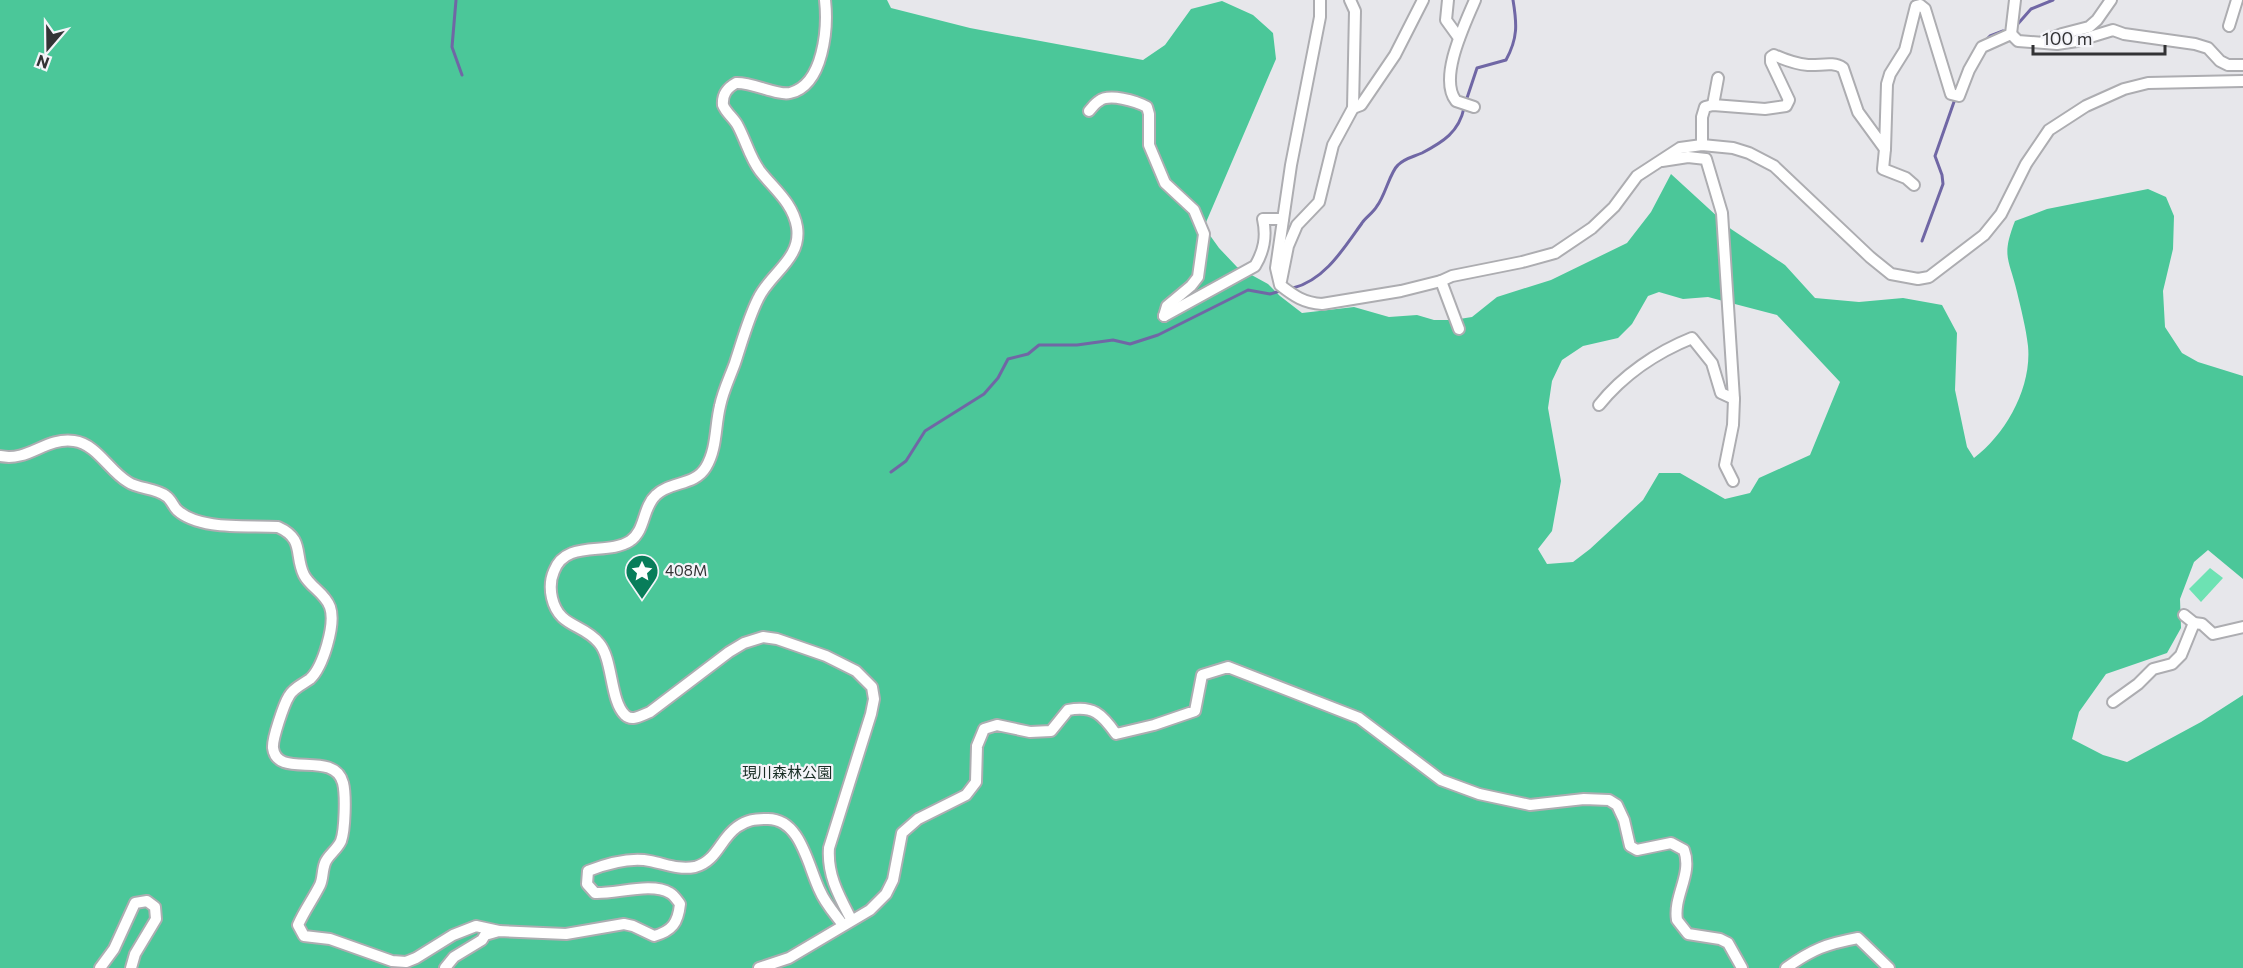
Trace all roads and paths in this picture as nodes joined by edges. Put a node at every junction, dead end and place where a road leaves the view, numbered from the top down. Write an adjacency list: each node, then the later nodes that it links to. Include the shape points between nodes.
1 (825, 0): 37 (street, via 827,27 821,55 806,86 789,94 736,83 724,95 723,105 759,170 790,207 798,237 794,254 763,290 752,312 720,405 708,465 698,477 657,493 647,506 642,527 631,540 572,552 558,562 551,595 557,614 594,638 603,650 619,703 629,718 650,712 729,652 763,637 825,656 856,671 872,687 871,714 829,848 834,886)
2 (1320, 0): 25 (street)
3 (1350, 0): 19 (street, via 1355,11)
4 (1423, 0): 19 (street, via 1395,56 1361,105)
5 (1448, 0): 12 (street, via 1446,20)
6 (1475, 0): 12 (street)
7 (2015, 0): 11 (street)
8 (2111, 0): 13 (street, via 2089,27)
9 (2237, 0): 10 (street)
10 (2229, 26)
11 (2011, 34): 13 (street, via 2018,41); 22 (street, via 1982,47 1954,95 1925,9 1918,5 1905,50 1887,84)
12 (1459, 38): 17 (street, via 1452,55 1450,85 1454,98)
13 (2038, 44): 14 (street, via 2077,41 2113,30 2195,44 2208,48 2229,65)
14 (2243, 65)
15 (1718, 78): 18 (street)
16 (2243, 81): 21 (street, via 2148,83 2086,106 2049,130 2026,164 2001,214 1984,235 1929,277 1918,279 1891,274 1763,159 1733,148)
17 (1468, 105)
18 (1713, 105): 21 (street, via 1705,107 1702,117); 22 (street, via 1765,109 1786,106 1789,100 1771,62 1774,56 1808,65 1839,65 1846,72 1858,112)
19 (1353, 108): 27 (street, via 1333,145 1318,202 1297,225 1288,246)
20 (1089, 111): 25 (street, via 1107,98 1135,100 1147,107 1149,145 1165,183 1194,210 1204,234 1197,277 1167,306 1164,316 1254,266 1265,241 1263,219)
21 (1702, 145): 23 (street, via 1680,148)
22 (1885, 149): 24 (street, via 1884,169)
23 (1659, 160): 26 (street, via 1638,176 1592,228 1555,253 1452,276); 29 (street, via 1695,157 1707,161 1722,213)
24 (1914, 185)
25 (1283, 219): 27 (street, via 1276,268)
26 (1441, 282): 27 (street, via 1322,304 1298,298); 28 (street)
27 (1280, 285)
28 (1459, 328)
29 (1734, 399): 30 (street, via 1721,393 1712,363 1692,338 1676,344 1614,386); 32 (street, via 1725,465)
30 (1599, 405)
31 (0, 456): 38 (street, via 29,454 52,442 76,441 93,450 129,483 165,495 178,511 203,524 278,527 290,532 303,573 324,597 332,619 319,666 289,696 273,750 280,759 299,766 324,765 336,771 343,780 345,806 341,841 325,862 321,884 298,926 303,936 330,939 392,961 406,962 476,926)
32 (1733, 481)
33 (2184, 615): 34 (street)
34 (2194, 623): 35 (street, via 2202,624 2213,634); 36 (street, via 2181,655 2172,664 2153,669)
35 (2243, 627)
36 (2113, 702)
37 (847, 922): 38 (street, via 820,893 799,839 786,824 759,819 747,820 733,830 714,857 696,866 674,868 649,860 623,861 588,872 587,884 595,893 640,888 671,893 680,904 678,917 668,932 654,936 624,924 566,934); 42 (street, via 789,958); 43 (street, via 870,910 886,894 893,880 902,833 918,819 966,795 976,782 977,746 984,729 997,725 1029,732 1051,731 1068,710 1082,707 1106,719 1116,734 1154,725 1195,711 1202,675 1228,667 1359,718 1441,780 1479,794 1530,806 1609,800 1617,805 1624,820 1630,846 1637,850 1671,843 1684,850 1687,860 1677,920 1688,934 1728,943)
38 (499, 931): 41 (street, via 485,935)
39 (100, 968): 40 (street, via 114,949 135,903 147,901 155,908 156,919)
40 (131, 968)
41 (445, 968)
42 (759, 968)
43 (1743, 968)
44 (1786, 968): 45 (street, via 1809,951 1858,938)
45 (1888, 968)

